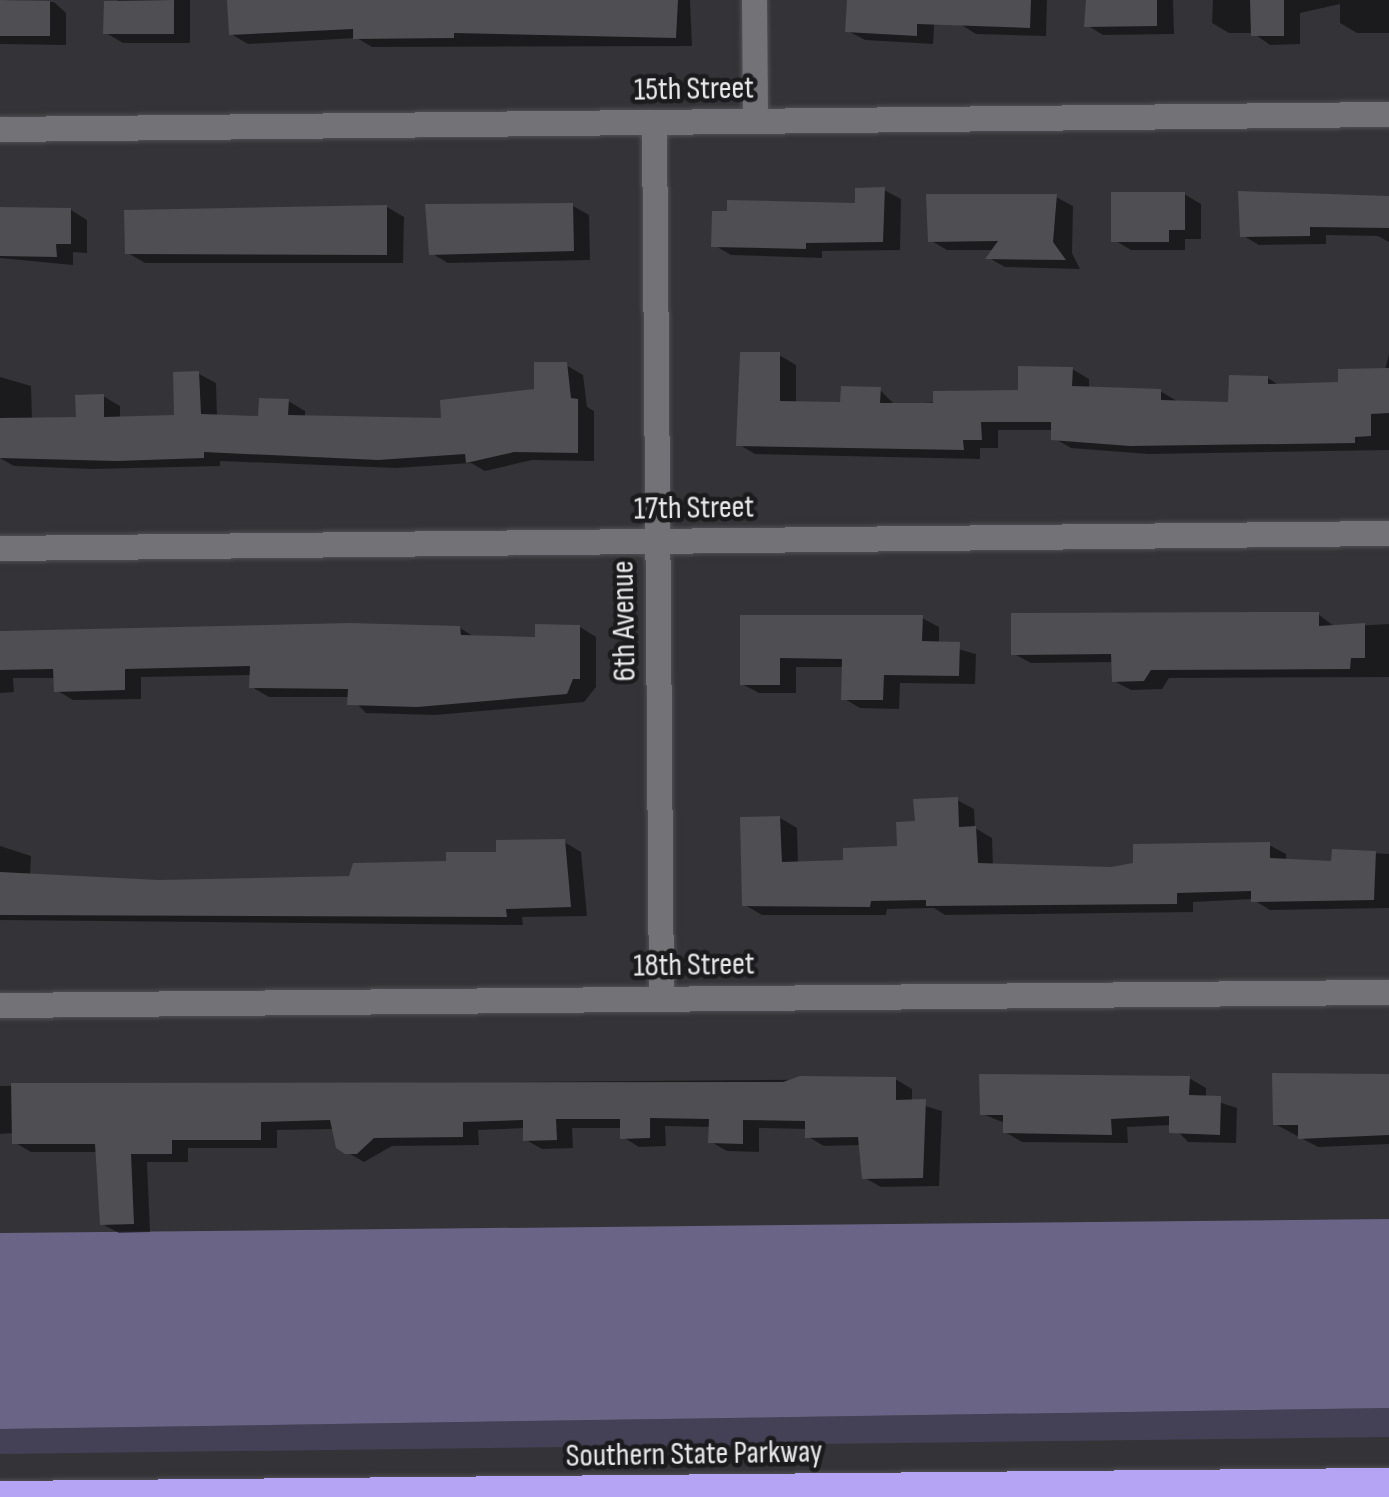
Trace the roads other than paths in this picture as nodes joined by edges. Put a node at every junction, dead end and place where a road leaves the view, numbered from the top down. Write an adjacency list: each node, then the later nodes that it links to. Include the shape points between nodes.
1 (754, 0): 3 (street)
2 (1389, 114): 3 (street, 15th Street)
3 (755, 121): 4 (street, 15th Street)
4 (654, 123): 5 (street, 15th Street); 7 (street, 6th Avenue)
5 (0, 129)
6 (1389, 534): 7 (street, 17th Street)
7 (657, 542): 8 (street, 17th Street); 10 (street, 6th Avenue)
8 (0, 548)
9 (1389, 992): 10 (street, 18th Street)
10 (661, 999): 11 (street, 18th Street)
11 (0, 1005)
12 (1389, 1483): 13 (highway, Southern State Parkway)
13 (0, 1496)

